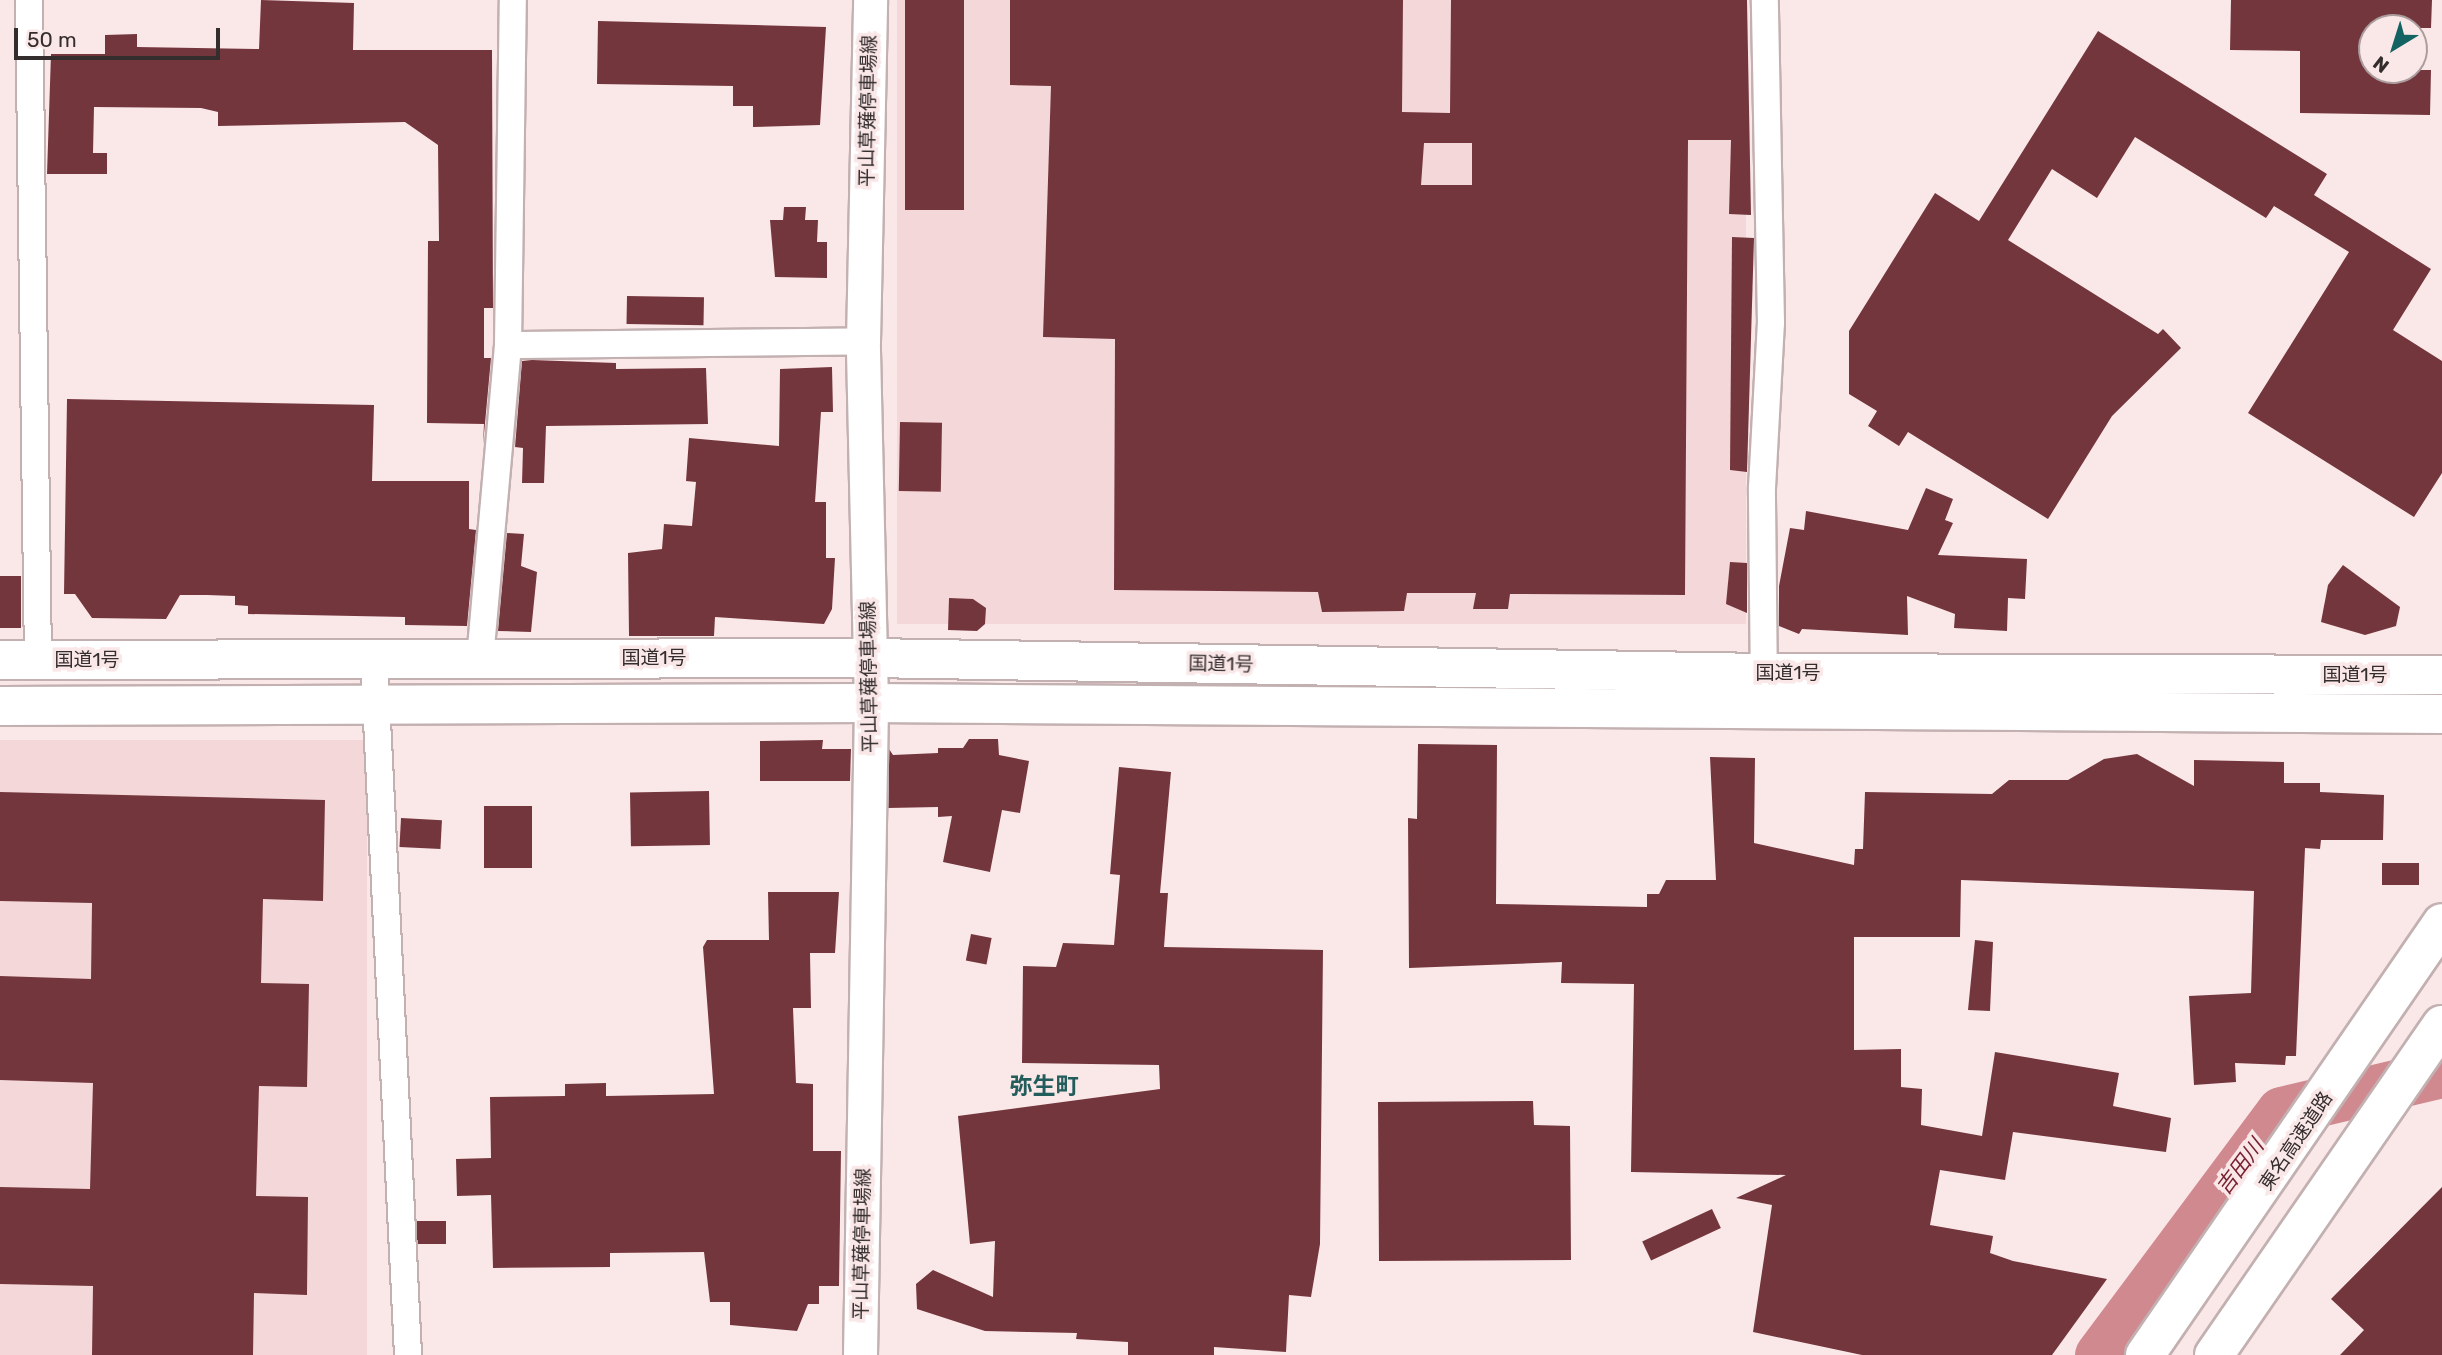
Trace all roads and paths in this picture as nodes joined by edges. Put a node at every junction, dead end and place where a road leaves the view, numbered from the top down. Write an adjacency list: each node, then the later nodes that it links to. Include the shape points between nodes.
1 (29, 0): 11 (street)
2 (513, 0): 6 (street)
3 (870, 0): 5 (main road, 平山草薙停車場線)
4 (1765, 0): 12 (street, via 1771,323 1762,488)
5 (863, 341): 6 (street); 7 (main road, 平山草薙停車場線)
6 (509, 345): 9 (street)
7 (869, 658): 9 (highway, 国道1号); 12 (highway, 国道1号); 14 (main road, 平山草薙停車場線)
8 (374, 659): 9 (highway, 国道1号); 11 (highway, 国道1号); 15 (street)
9 (480, 659)
10 (0, 660): 11 (highway, 国道1号)
11 (38, 660)
12 (1766, 673): 13 (highway, 国道1号); 17 (street)
13 (2442, 675)
14 (871, 703): 15 (highway, 国道1号); 17 (highway, 国道1号); 22 (main road, 平山草薙停車場線)
15 (376, 705): 16 (highway, 国道1号); 21 (street)
16 (0, 706)
17 (1762, 713): 18 (highway, 国道1号)
18 (2442, 714)
19 (2442, 923): 23 (highway, 東名高速道路)
20 (2442, 1025): 24 (highway)
21 (408, 1355)
22 (860, 1355)
23 (2145, 1355)
24 (2214, 1355)

